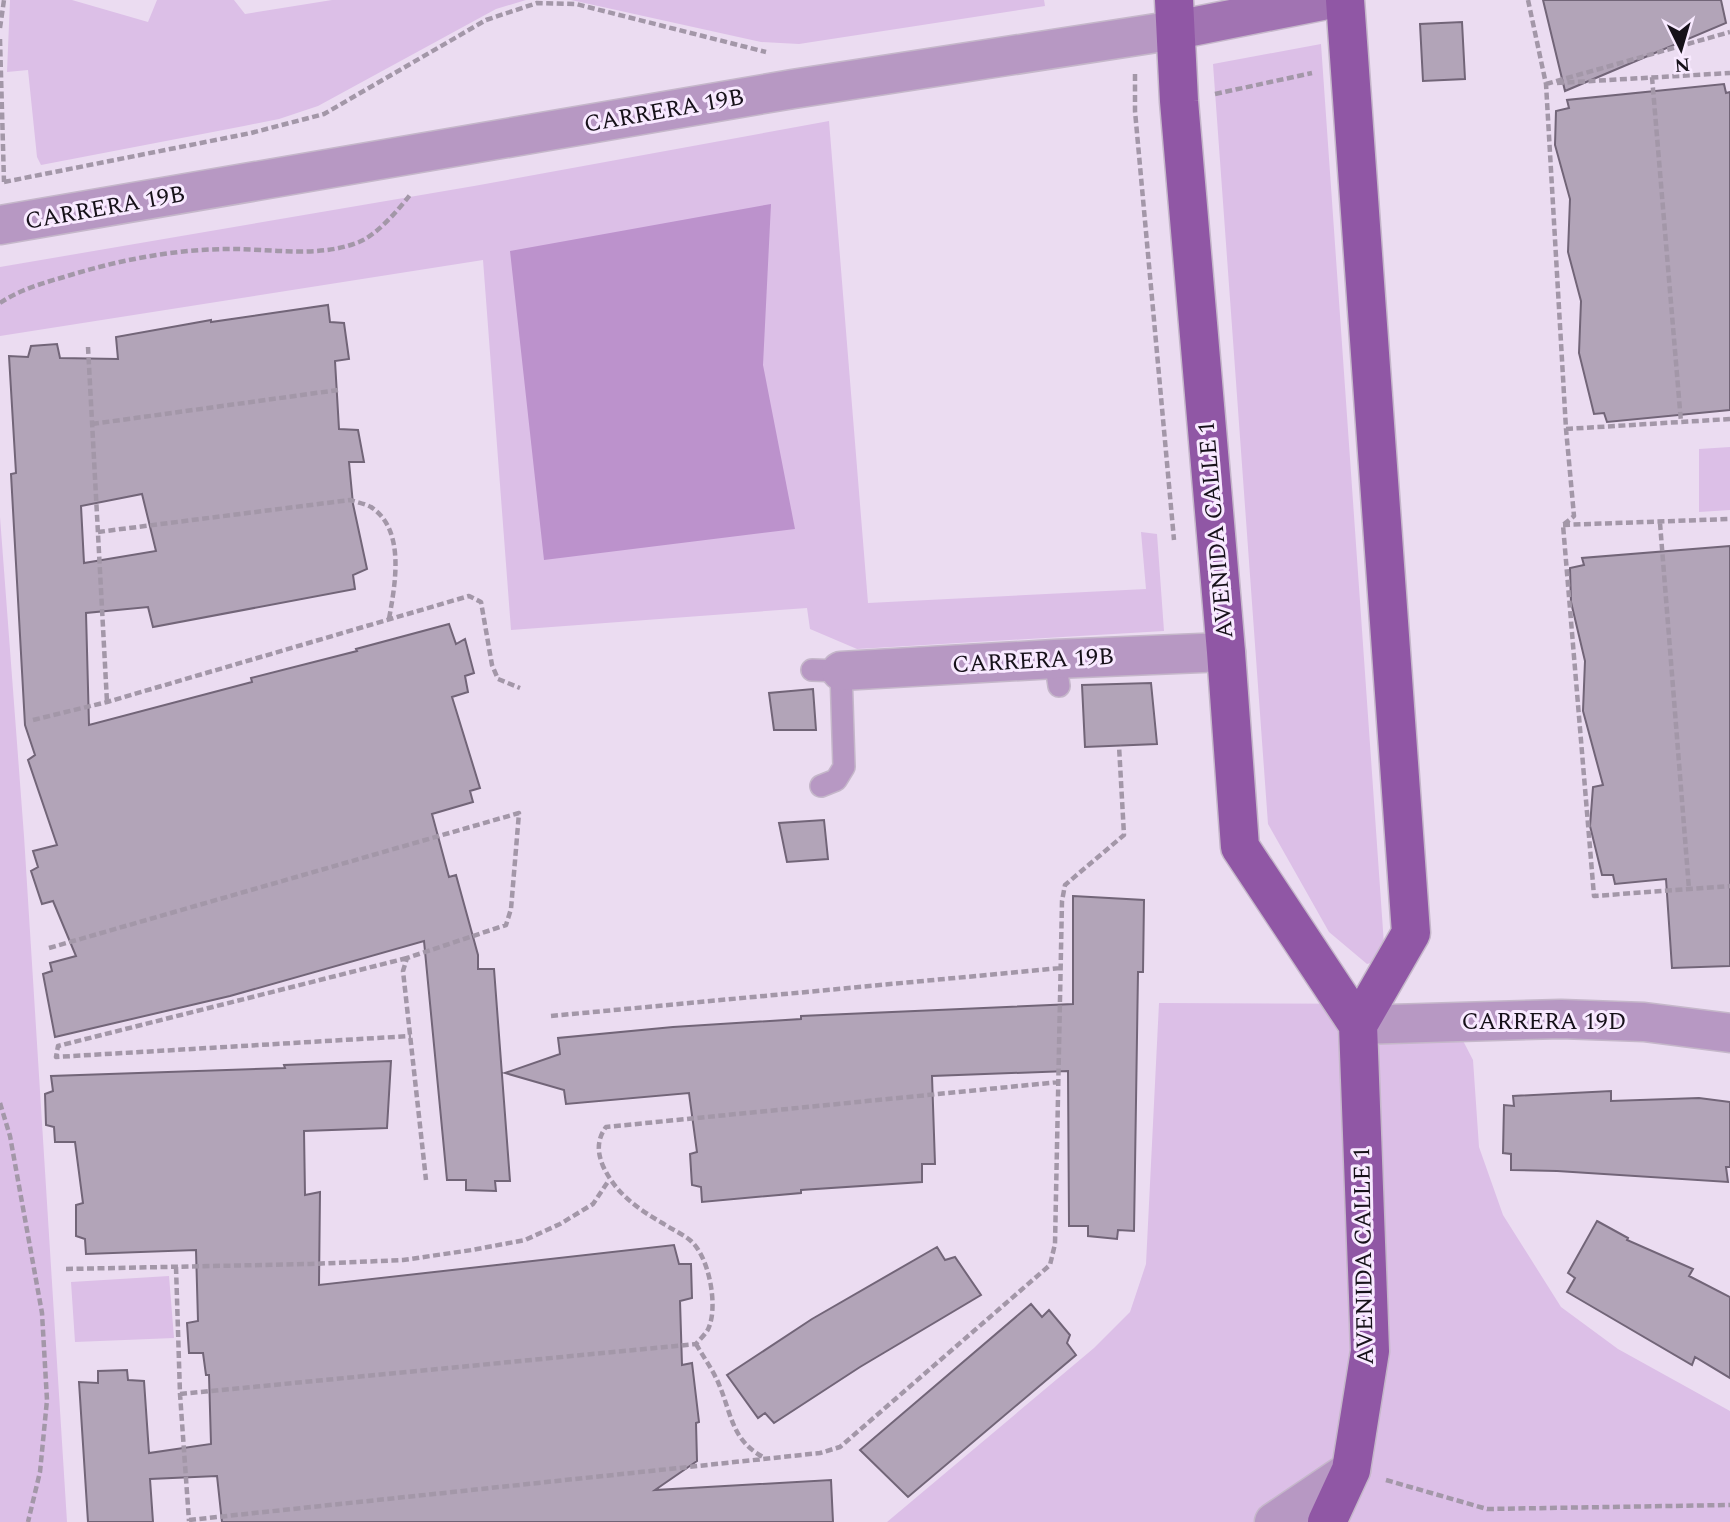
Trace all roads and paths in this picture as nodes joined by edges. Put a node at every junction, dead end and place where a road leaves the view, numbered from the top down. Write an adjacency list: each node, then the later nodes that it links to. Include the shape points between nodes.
1 (4, 0): 6 (path)
2 (1328, 0): 5 (main road, CARRERA 19B)
3 (1345, 0): 10 (main road)
4 (1528, 0): 13 (path)
5 (1175, 15): 14 (main road, AVENIDA CALLE 1); 16 (street, CARRERA 19B, via 1121,40 793,89)
6 (0, 28)
7 (1730, 32): 13 (path)
8 (0, 39): 17 (path)
9 (772, 52): 17 (path, via 576,4 537,2 486,20 324,114 251,134)
10 (1349, 65): 14 (path); 44 (main road, via 1411,933)
11 (1730, 73): 12 (path)
12 (1652, 78): 13 (path); 23 (path)
13 (1546, 84): 25 (path)
14 (1180, 101): 15 (path); 31 (main road, AVENIDA CALLE 1)
15 (1135, 111)
16 (445, 150): 18 (street, CARRERA 19B); 19 (path, via 392,217 361,241 321,251 173,251 107,263 38,285)
17 (2, 182)
18 (0, 225)
19 (0, 303)
20 (88, 347): 24 (path)
21 (338, 390): 24 (path)
22 (1730, 419): 23 (path)
23 (1681, 422): 25 (path)
24 (92, 425): 29 (path)
25 (1566, 429): 28 (path, via 1574,516)
26 (1730, 519): 27 (path)
27 (1660, 523): 28 (path); 39 (path)
28 (1563, 525): 39 (path, via 1594,896)
29 (98, 532): 30 (path, via 350,500 382,517 393,540 396,579); 34 (path)
30 (389, 619): 33 (path, via 469,596 481,602 498,679); 34 (path)
31 (1226, 653): 32 (street, CARRERA 19B, via 1057,672); 44 (main road, AVENIDA CALLE 1, via 1240,847)
32 (826, 670): 37 (lane, via 844,766 836,780)
33 (520, 688)
34 (107, 702): 35 (path)
35 (33, 720)
36 (1119, 746): 42 (path, via 1124,835 1065,885)
37 (821, 786)
38 (1730, 886): 39 (path)
39 (1689, 888)
40 (49, 948): 41 (path, via 519,813 506,925)
41 (407, 958): 46 (path, via 403,971); 46 (path, via 58,1046 56,1057)
42 (1061, 968): 43 (path); 47 (path)
43 (551, 1016)
44 (1358, 1025): 45 (street, CARRERA 19D, via 1561,1019 1644,1022); 56 (main road, AVENIDA CALLE 1, via 1370,1352)
45 (1730, 1033)
46 (411, 1037): 49 (path)
47 (1059, 1082): 50 (path, via 614,1125 600,1135 598,1147); 55 (path, via 1055,1244 1050,1265 840,1447)
48 (0, 1103): 59 (path, via 42,1313 47,1400 40,1472)
49 (426, 1180)
50 (610, 1180): 51 (path, via 593,1204 525,1240 403,1260); 53 (path, via 635,1205 694,1243 712,1295 709,1327)
51 (176, 1267): 52 (path); 54 (path)
52 (66, 1269)
53 (696, 1344): 54 (path); 55 (path, via 718,1381 739,1436 750,1450)
54 (180, 1394): 58 (path)
55 (766, 1458): 58 (path)
56 (1351, 1470): 57 (path, via 1487,1509); 60 (street); 61 (main road, AVENIDA CALLE 1)
57 (1730, 1505)
58 (189, 1521)
59 (28, 1522)
60 (1274, 1522)
61 (1327, 1522)

